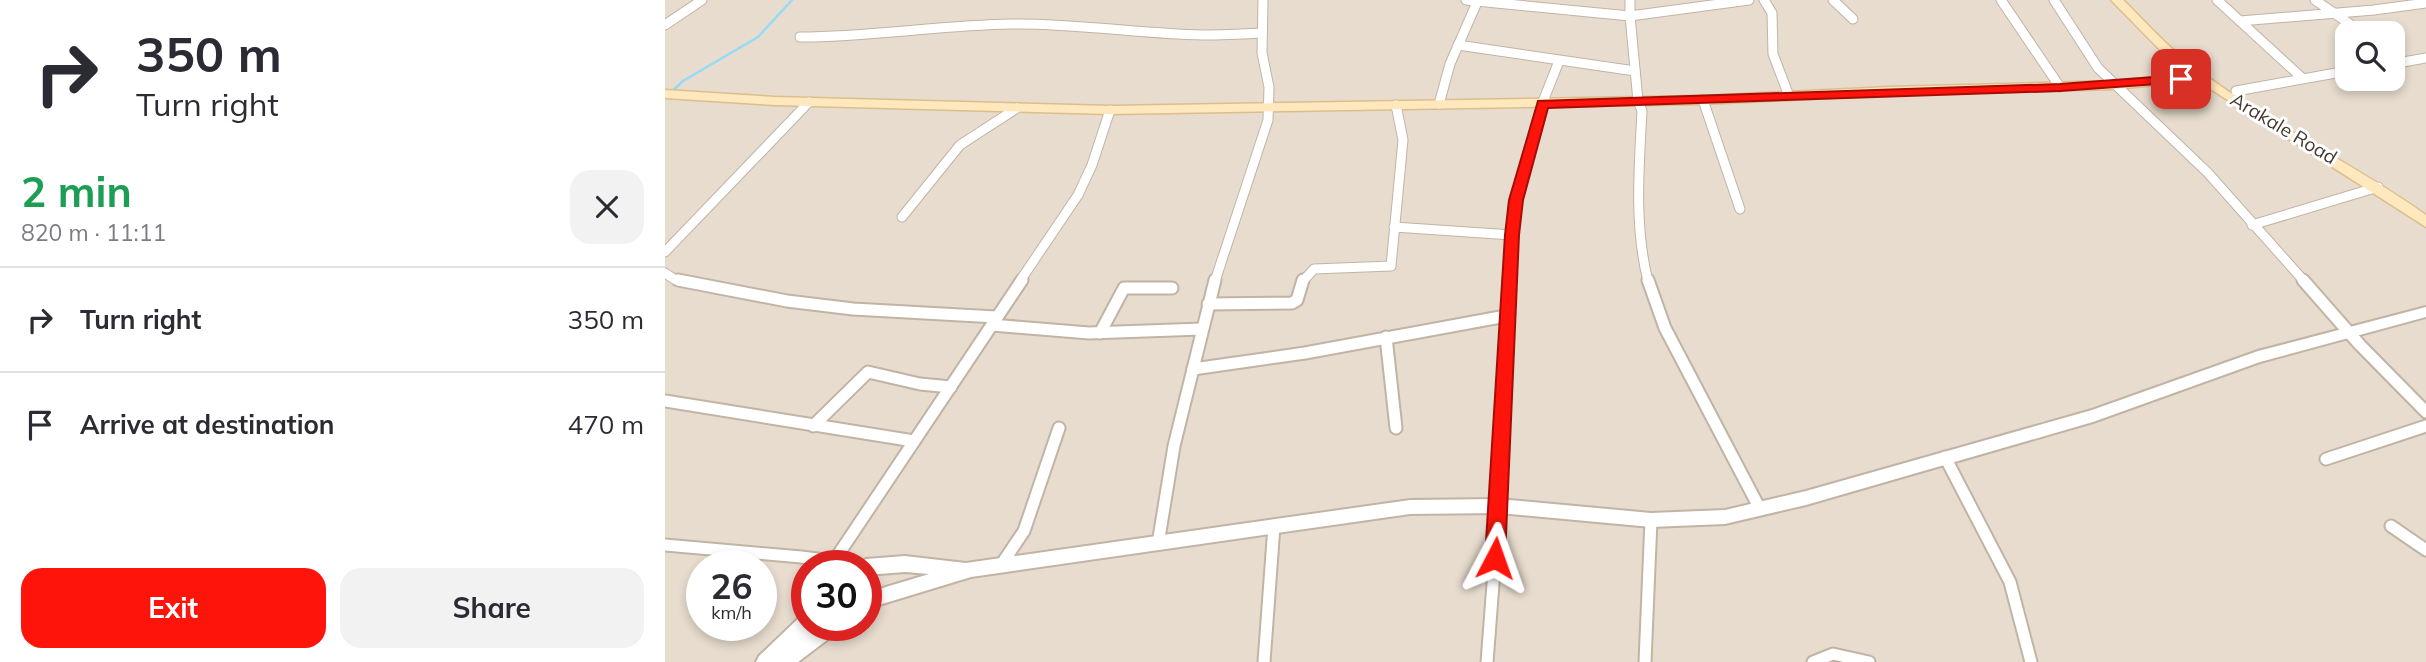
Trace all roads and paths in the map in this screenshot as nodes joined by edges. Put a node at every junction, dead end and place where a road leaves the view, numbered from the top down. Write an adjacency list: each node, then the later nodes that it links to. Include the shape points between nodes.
1 (702, 0): 22 (street)
2 (1263, 0): 23 (street)
3 (1466, 0): 4 (street)
4 (1478, 0): 17 (street); 25 (street)
5 (1630, 0): 17 (street)
6 (1749, 0): 17 (street)
7 (1764, 0): 37 (street, via 1772,13 1773,54)
8 (1833, 0): 19 (street)
9 (2001, 0): 34 (street)
10 (2054, 0): 33 (street, via 2084,50)
11 (2117, 0): 18 (main road, Arakale Road)
12 (2128, 0): 18 (main road, Arakale Road)
13 (2217, 0): 20 (street)
14 (2315, 0): 16 (street)
15 (2426, 3): 16 (street)
16 (2336, 14): 20 (street); 21 (street)
17 (1630, 16): 29 (street)
18 (2138, 16): 31 (main road, Arakale Road); 35 (main road, Arakale Road)
19 (1853, 19)
20 (2240, 21): 32 (street)
21 (2346, 21)
22 (665, 25)
23 (1262, 33): 24 (street, via 1203,35 1025,24); 45 (street)
24 (800, 37)
25 (1458, 45): 28 (street); 41 (street)
26 (2426, 58): 27 (street)
27 (2405, 60)
28 (1559, 61): 29 (street); 42 (street)
29 (1635, 71): 39 (street)
30 (2335, 73): 32 (street)
31 (2199, 77): 33 (main road); 47 (main road, Arakale Road)
32 (2301, 78): 35 (street)
33 (2114, 85): 34 (main road); 53 (street, via 2208,173)
34 (2060, 88): 37 (main road)
35 (2236, 90): 47 (main road, Arakale Road)
36 (665, 94): 40 (main road)
37 (1789, 96): 38 (main road)
38 (1703, 100): 39 (main road); 49 (street)
39 (1638, 101): 42 (main road); 79 (street, via 1642,111 1638,202 1643,261 1652,296)
40 (809, 102): 44 (main road); 56 (street)
41 (1439, 104): 42 (main road); 43 (main road)
42 (1542, 104): 55 (street, via 1516,200)
43 (1396, 105): 45 (main road); 54 (street, via 1403,139)
44 (1017, 107): 46 (main road); 51 (street, via 960,145)
45 (1270, 107): 46 (main road); 59 (street)
46 (1110, 110): 62 (street, via 1078,195)
47 (2305, 136): 48 (main road, Arakale Road); 50 (main road, Arakale Road, via 2366,168)
48 (2378, 187): 52 (main road, Arakale Road); 53 (street)
49 (1740, 209)
50 (2426, 211)
51 (902, 216)
52 (2426, 222)
53 (2252, 225): 64 (street)
54 (1394, 227): 55 (street); 59 (street, via 1391,266 1314,269 1304,278 1292,303)
55 (1512, 235): 61 (street)
56 (665, 253)
57 (668, 279): 62 (street, via 853,309)
58 (1172, 288): 65 (street, via 1124,288)
59 (1209, 304): 63 (street)
60 (2426, 312): 64 (street)
61 (1506, 316): 66 (street); 78 (street)
62 (994, 321): 65 (street); 68 (street)
63 (1202, 329): 65 (street); 67 (street)
64 (2351, 332): 70 (street); 76 (street, via 2258,357 2093,416)
65 (1100, 333)
66 (1386, 337): 67 (street); 74 (street)
67 (1193, 369): 83 (street, via 1174,446)
68 (951, 387): 71 (street, via 868,372); 75 (street)
69 (665, 401): 71 (street)
70 (2426, 412)
71 (813, 426): 75 (street)
72 (2426, 426): 77 (street)
73 (1059, 428): 88 (street, via 1024,531)
74 (1397, 428)
75 (914, 441): 85 (street)
76 (1945, 457): 79 (street); 101 (street, via 2010,582)
77 (2326, 459)
78 (1499, 506): 80 (street); 81 (street, via 1411,507); 97 (street)
79 (1760, 509): 80 (street, via 1725,517)
80 (1651, 520): 98 (street)
81 (1274, 526): 83 (street); 96 (street)
82 (2391, 527): 86 (street)
83 (1158, 544): 88 (street)
84 (665, 545): 87 (street)
85 (847, 550)
86 (2426, 550)
87 (791, 558)
88 (1001, 565): 90 (street)
89 (882, 566): 90 (street)
90 (971, 569): 91 (street)
91 (882, 597)
92 (791, 637): 94 (street)
93 (811, 641): 95 (street)
94 (765, 662)
95 (783, 662)
96 (1264, 662)
97 (1487, 662)
98 (1645, 662)
99 (1814, 662): 100 (street, via 1821,655 1835,653)
100 (1869, 662)
101 (2031, 662)

